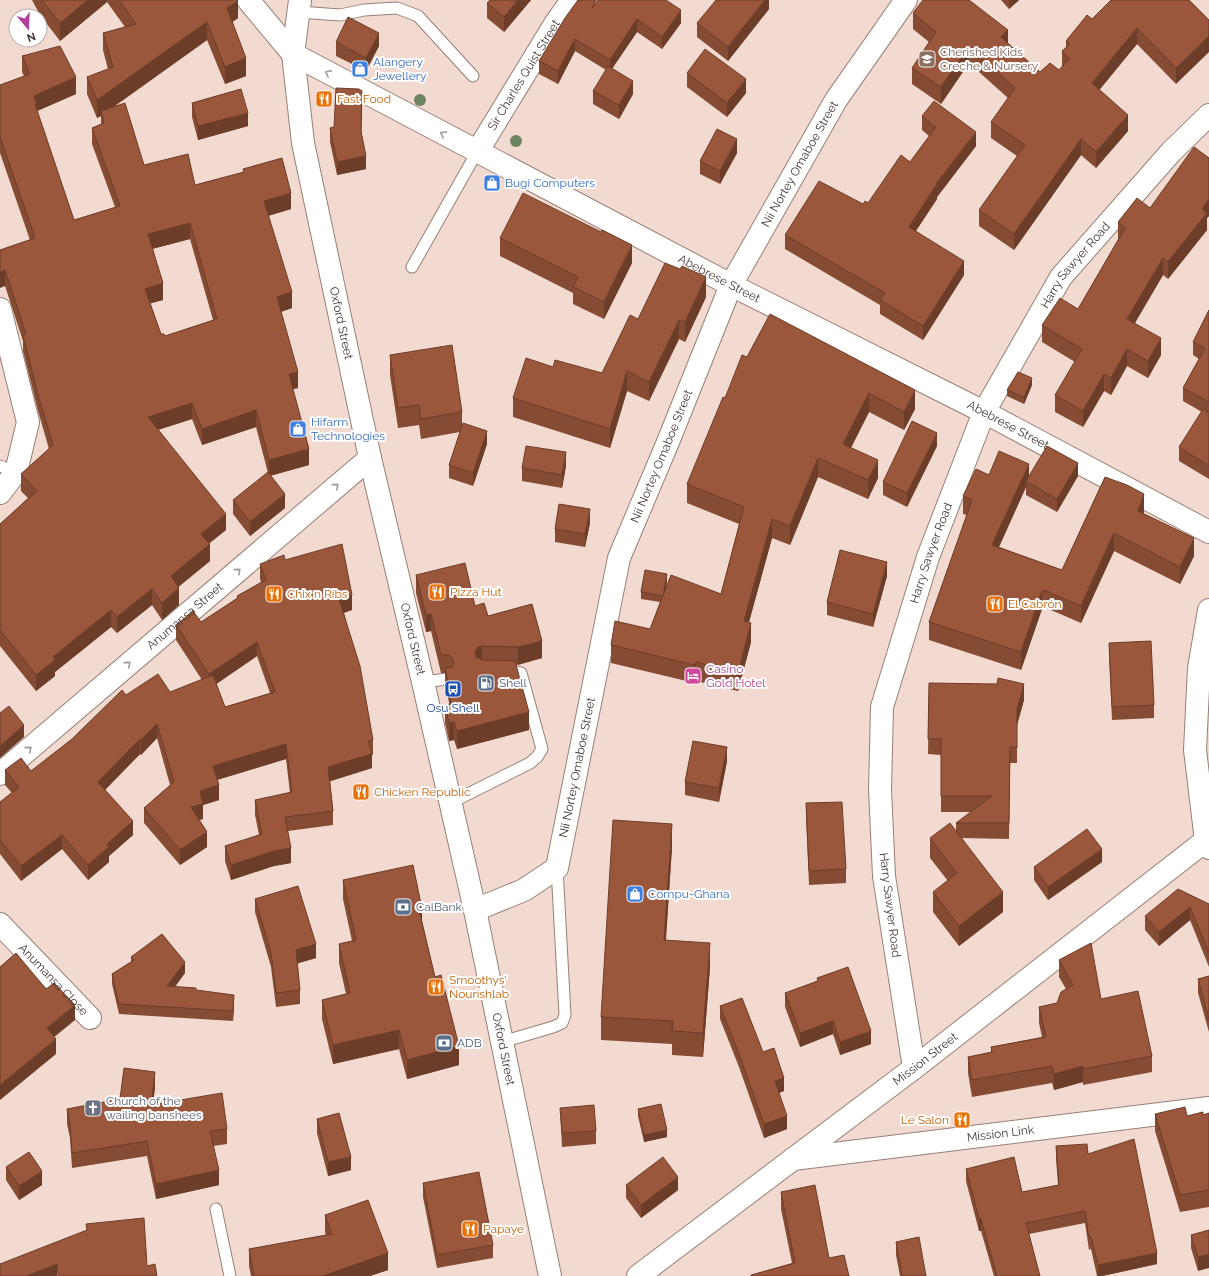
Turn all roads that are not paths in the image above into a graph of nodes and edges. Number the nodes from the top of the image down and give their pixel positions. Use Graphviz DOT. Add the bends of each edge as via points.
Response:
graph roads {
  1 [pos="248,0"];
  2 [pos="572,0"];
  3 [pos="906,0"];
  4 [pos="300,6"];
  5 [pos="293,54"];
  6 [pos="473,76"];
  7 [pos="1209,115"];
  8 [pos="477,152"];
  9 [pos="412,268"];
  10 [pos="731,285"];
  11 [pos="0,309"];
  12 [pos="984,412"];
  13 [pos="370,458"];
  14 [pos="8,469"];
  15 [pos="0,492"];
  16 [pos="1209,532"];
  17 [pos="1209,610"];
  18 [pos="498,671"];
  19 [pos="447,679"];
  20 [pos="423,682"];
  21 [pos="0,774"];
  22 [pos="450,803"];
  23 [pos="1208,842"];
  24 [pos="557,868"];
  25 [pos="475,910"];
  26 [pos="0,924"];
  27 [pos="90,1018"];
  28 [pos="502,1042"];
  29 [pos="914,1068"];
  30 [pos="1209,1108"];
  31 [pos="792,1159"];
  32 [pos="216,1209"];
  33 [pos="230,1276"];
  34 [pos="550,1276"];
  35 [pos="638,1276"];
  1 -- 5 [label="street, Abebrese Street"];
  2 -- 8 [label="street, Sir Charles Quist Street"];
  3 -- 10 [label="street, Nii Nortey Omaboe Street" via="836,100"];
  4 -- 5 [label="street, Oxford Street"];
  4 -- 6 [label="lane" via="340,15 364,10 397,8 418,16"];
  8 -- 5 [label="street, Abebrese Street, one-way"];
  5 -- 13 [label="street, Oxford Street" via="303,143"];
  7 -- 12 [label="street, Harry Sawyer Road" via="1171,152 1061,277"];
  8 -- 9 [label="lane"];
  8 -- 10 [label="street, Abebrese Street"];
  10 -- 12 [label="street, Abebrese Street"];
  10 -- 24 [label="street, Nii Nortey Omaboe Street" via="619,558"];
  11 -- 14 [label="street" via="28,422"];
  12 -- 16 [label="street, Abebrese Street"];
  12 -- 29 [label="street, Harry Sawyer Road" via="928,557 882,707 880,790 884,876"];
  13 -- 20 [label="street, Oxford Street"];
  21 -- 13 [label="street, Anumansa Street, one-way"];
  14 -- 15 [label="street"];
  17 -- 23 [label="street" via="1199,668 1195,750"];
  18 -- 22 [label="lane" via="513,670 521,673 542,749 530,763"];
  19 -- 20 [label="lane"];
  20 -- 22 [label="street, Oxford Street"];
  22 -- 25 [label="street, Oxford Street"];
  23 -- 29 [label="street, Mission Street"];
  24 -- 25 [label="street" via="524,890"];
  24 -- 28 [label="lane" via="565,1016 562,1023 553,1027"];
  25 -- 28 [label="street, Oxford Street"];
  26 -- 27 [label="street, Anumansa Close"];
  28 -- 34 [label="street, Oxford Street"];
  29 -- 31 [label="street, Mission Street"];
  30 -- 31 [label="street, Mission Link"];
  31 -- 35 [label="street, Mission Street"];
  32 -- 33 [label="lane"];
}
